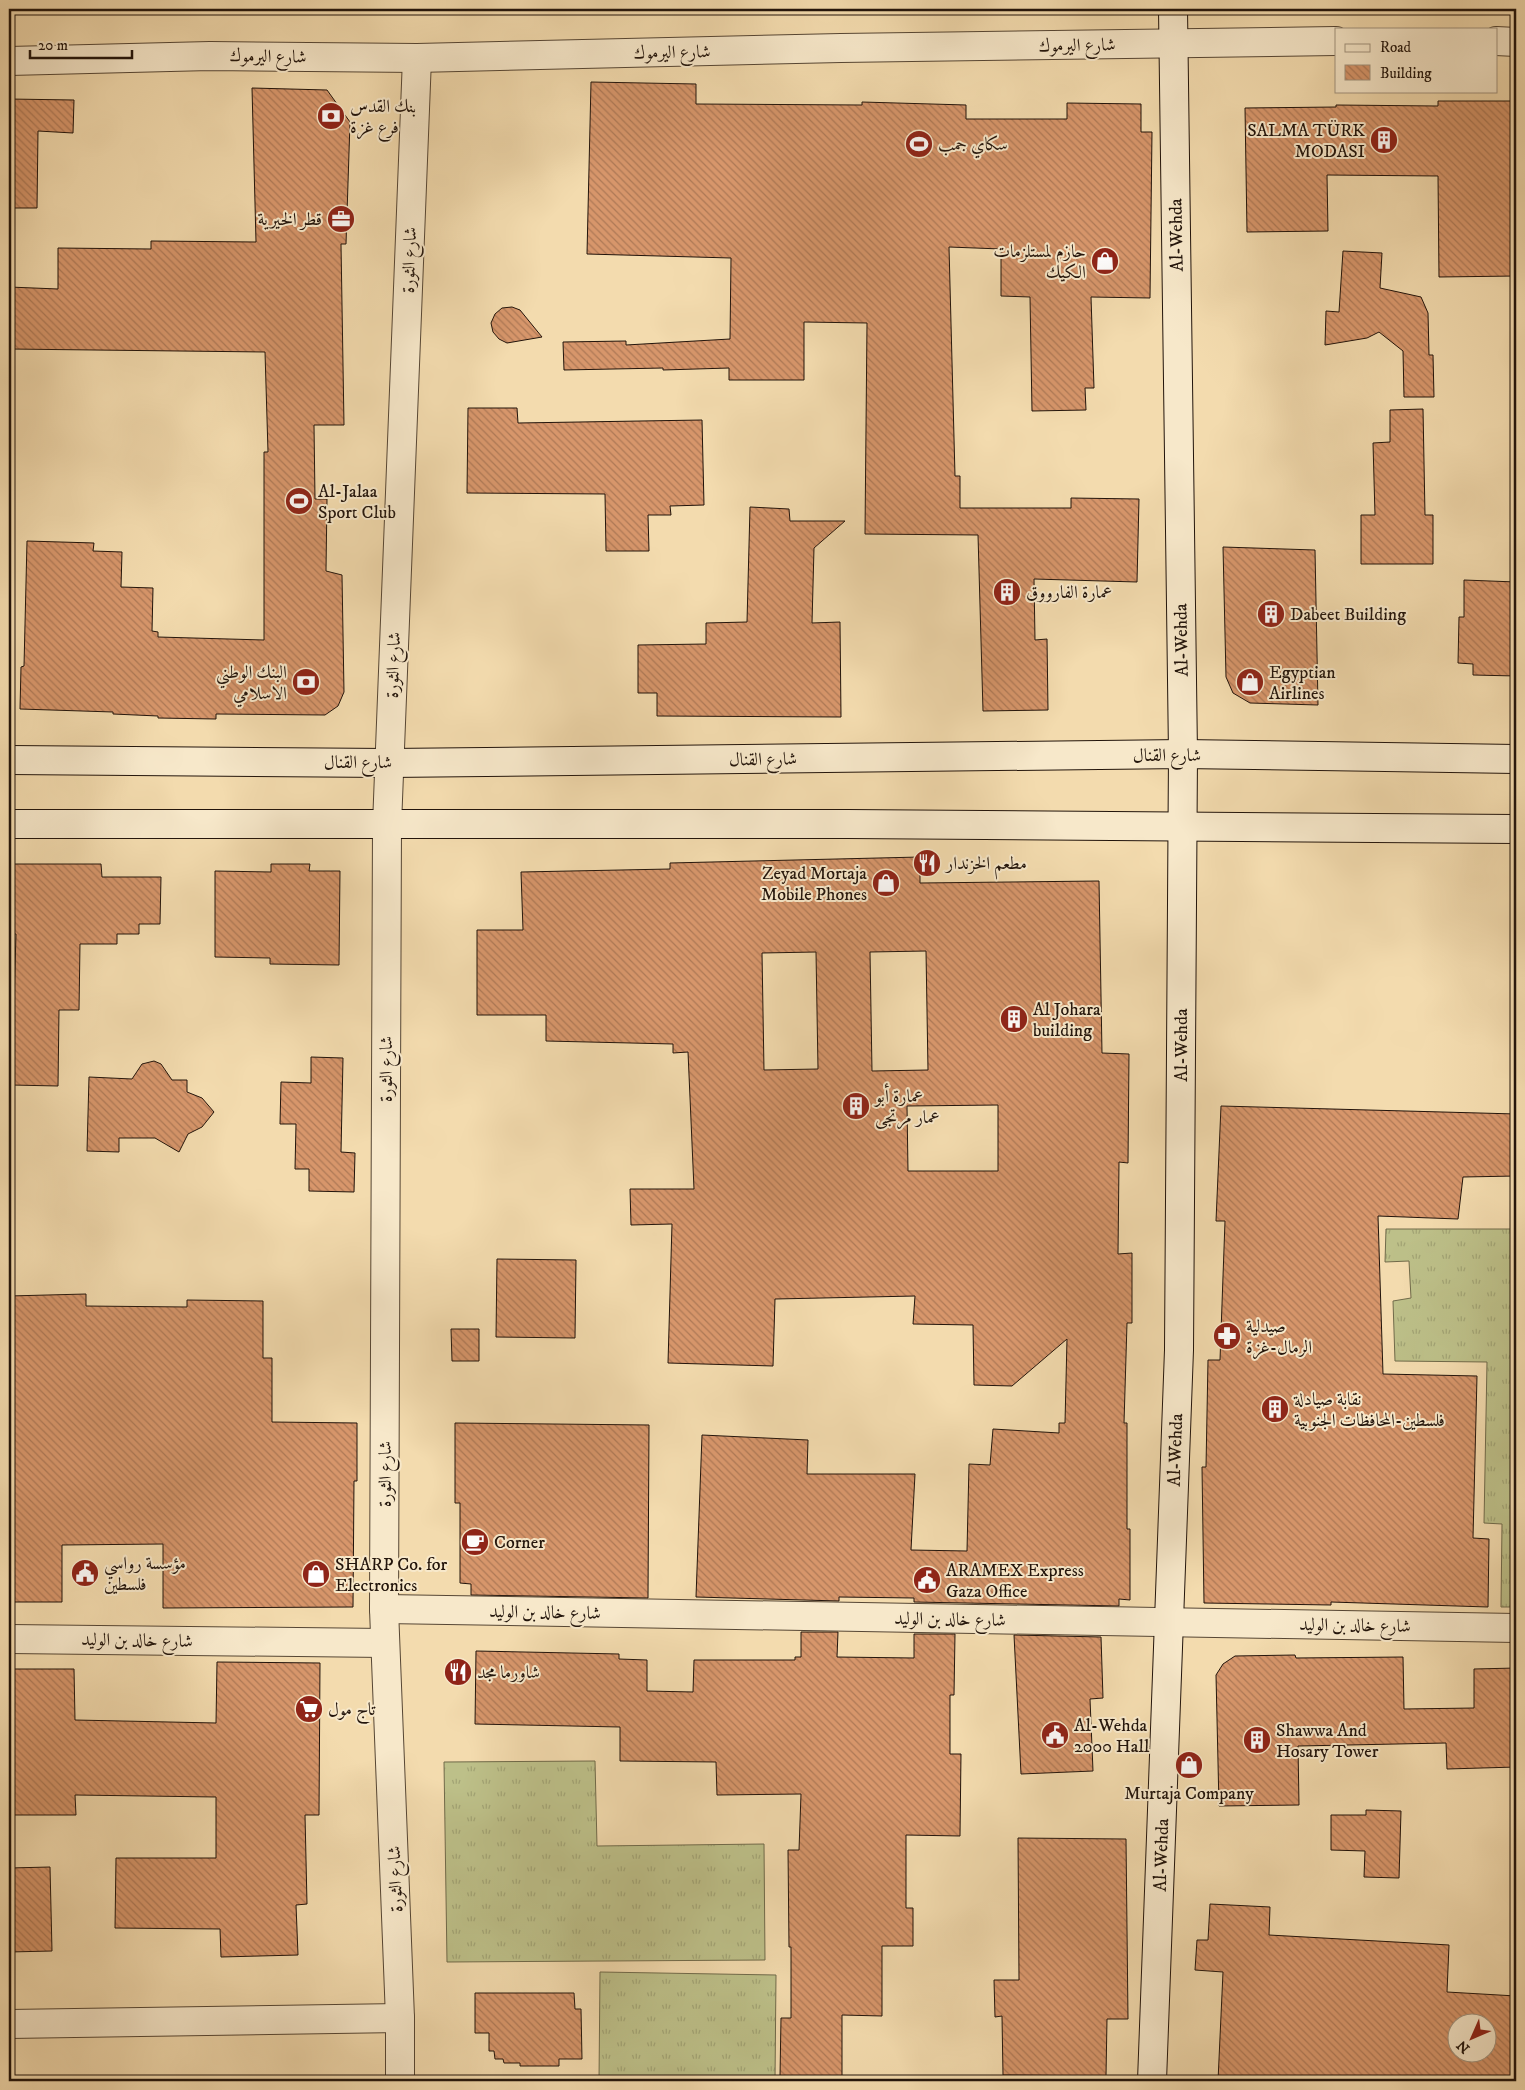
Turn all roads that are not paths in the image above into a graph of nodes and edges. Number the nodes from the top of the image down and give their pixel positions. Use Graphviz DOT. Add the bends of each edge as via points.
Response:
graph roads {
  1 [pos="1173,9"];
  2 [pos="1335,41"];
  3 [pos="1498,41"];
  4 [pos="1516,42"];
  5 [pos="1173,43"];
  6 [pos="417,58"];
  7 [pos="9,61"];
  8 [pos="1183,754"];
  9 [pos="1516,759"];
  10 [pos="9,760"];
  11 [pos="389,763"];
  12 [pos="9,824"];
  13 [pos="387,825"];
  14 [pos="1182,825"];
  15 [pos="1516,829"];
  16 [pos="384,1610"];
  17 [pos="1169,1622"];
  18 [pos="1516,1628"];
  19 [pos="9,1638"];
  20 [pos="385,1643"];
  21 [pos="400,2018"];
  22 [pos="9,2024"];
  23 [pos="400,2081"];
  24 [pos="1152,2081"];
  1 -- 5 [label="street, Al-Wehda"];
  2 -- 5 [label="street, شارع اليرموك"];
  3 -- 4 [label="street"];
  5 -- 6 [label="street, شارع اليرموك"];
  5 -- 8 [label="street, Al-Wehda"];
  6 -- 7 [label="street, شارع اليرموك" via="210,56"];
  6 -- 11 [label="street, شارع الثورة"];
  8 -- 9 [label="street, شارع القنال"];
  8 -- 11 [label="street, شارع القنال"];
  8 -- 14 [label="street, Al-Wehda"];
  10 -- 11 [label="street, شارع القنال"];
  11 -- 13 [label="street, شارع الثورة"];
  12 -- 13 [label="street"];
  13 -- 14 [label="street"];
  13 -- 16 [label="street, شارع الثورة"];
  14 -- 15 [label="street"];
  14 -- 17 [label="street, Al-Wehda" via="1179,1350"];
  16 -- 17 [label="street, شارع خالد بن الوليد"];
  16 -- 20 [label="street, شارع الثورة"];
  17 -- 18 [label="street, شارع خالد بن الوليد"];
  17 -- 24 [label="street, Al-Wehda"];
  19 -- 20 [label="street, شارع خالد بن الوليد"];
  20 -- 21 [label="street, شارع الثورة"];
  21 -- 22 [label="street"];
  21 -- 23 [label="street, شارع الثورة"];
}
